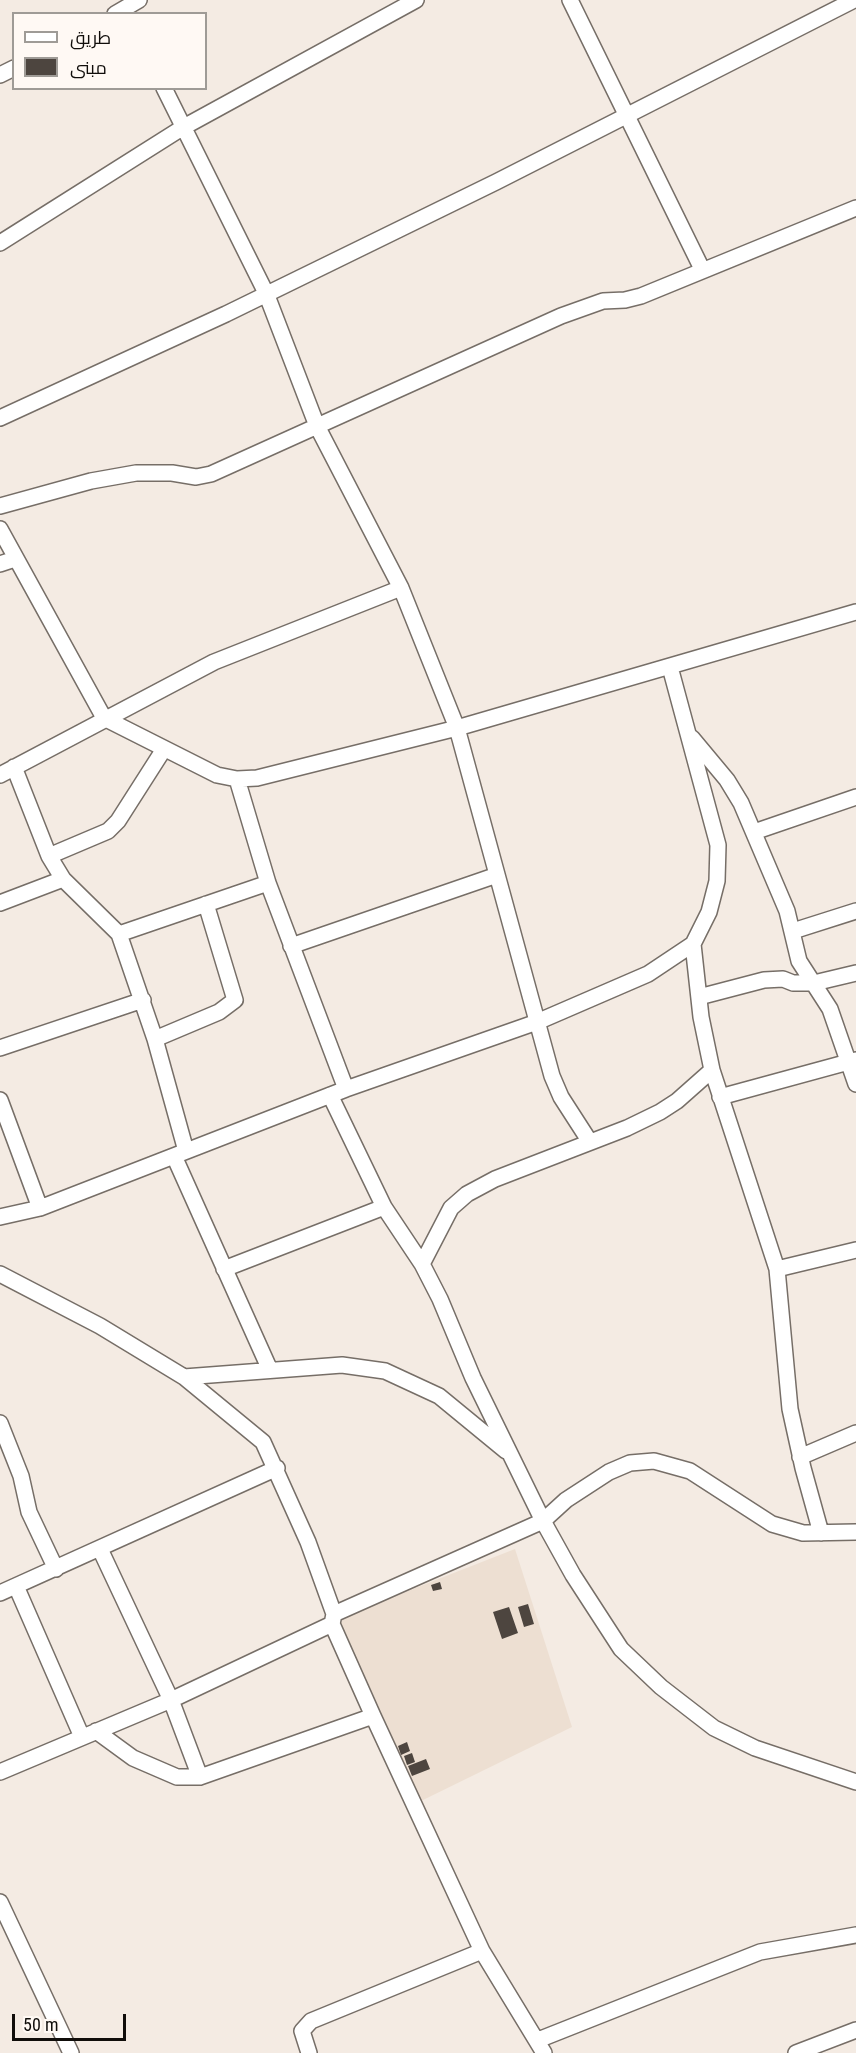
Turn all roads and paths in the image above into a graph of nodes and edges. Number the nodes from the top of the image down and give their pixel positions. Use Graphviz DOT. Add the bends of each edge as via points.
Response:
graph roads {
  1 [pos="415,0"];
  2 [pos="570,0"];
  3 [pos="854,0"];
  4 [pos="165,90"];
  5 [pos="626,117"];
  6 [pos="182,128"];
  7 [pos="856,208"];
  8 [pos="0,243"];
  9 [pos="702,269"];
  10 [pos="266,293"];
  11 [pos="0,418"];
  12 [pos="316,426"];
  13 [pos="0,506"];
  14 [pos="0,529"];
  15 [pos="15,559"];
  16 [pos="0,564"];
  17 [pos="401,588"];
  18 [pos="856,612"];
  19 [pos="670,667"];
  20 [pos="104,718"];
  21 [pos="457,728"];
  22 [pos="688,734"];
  23 [pos="164,748"];
  24 [pos="14,767"];
  25 [pos="0,775"];
  26 [pos="237,779"];
  27 [pos="856,797"];
  28 [pos="754,832"];
  29 [pos="49,856"];
  30 [pos="497,875"];
  31 [pos="63,879"];
  32 [pos="268,883"];
  33 [pos="0,903"];
  34 [pos="206,904"];
  35 [pos="856,911"];
  36 [pos="793,931"];
  37 [pos="119,934"];
  38 [pos="693,944"];
  39 [pos="291,946"];
  40 [pos="856,974"];
  41 [pos="814,983"];
  42 [pos="699,998"];
  43 [pos="143,1000"];
  44 [pos="537,1022"];
  45 [pos="155,1039"];
  46 [pos="0,1048"];
  47 [pos="853,1061"];
  48 [pos="712,1070"];
  49 [pos="856,1084"];
  50 [pos="346,1089"];
  51 [pos="330,1095"];
  52 [pos="720,1097"];
  53 [pos="0,1100"];
  54 [pos="590,1142"];
  55 [pos="180,1153"];
  56 [pos="384,1207"];
  57 [pos="40,1208"];
  58 [pos="0,1216"];
  59 [pos="856,1251"];
  60 [pos="422,1264"];
  61 [pos="224,1269"];
  62 [pos="777,1269"];
  63 [pos="0,1275"];
  64 [pos="270,1370"];
  65 [pos="184,1377"];
  66 [pos="0,1423"];
  67 [pos="856,1433"];
  68 [pos="509,1453"];
  69 [pos="800,1457"];
  70 [pos="277,1468"];
  71 [pos="543,1521"];
  72 [pos="856,1532"];
  73 [pos="821,1533"];
  74 [pos="100,1549"];
  75 [pos="56,1569"];
  76 [pos="16,1586"];
  77 [pos="0,1593"];
  78 [pos="333,1619"];
  79 [pos="171,1700"];
  80 [pos="373,1716"];
  81 [pos="89,1734"];
  82 [pos="0,1772"];
  83 [pos="200,1777"];
  84 [pos="856,1782"];
  85 [pos="0,1902"];
  86 [pos="856,1935"];
  87 [pos="482,1951"];
  88 [pos="856,2030"];
  89 [pos="541,2047"];
  90 [pos="71,2053"];
  91 [pos="309,2053"];
  92 [pos="796,2053"];
  1 -- 6 [label="street"];
  2 -- 5 [label="street"];
  3 -- 5 [label="street"];
  4 -- 6 [label="street"];
  5 -- 9 [label="street"];
  5 -- 10 [label="street"];
  6 -- 8 [label="street"];
  6 -- 10 [label="street"];
  7 -- 9 [label="street"];
  9 -- 12 [label="street" via="641,296 597,303 561,316"];
  10 -- 11 [label="street"];
  10 -- 12 [label="street"];
  12 -- 13 [label="street" via="211,474 196,477 136,473"];
  12 -- 17 [label="street"];
  14 -- 15 [label="street"];
  15 -- 16 [label="street"];
  15 -- 20 [label="street"];
  17 -- 20 [label="street" via="214,662"];
  17 -- 21 [label="street"];
  18 -- 19 [label="street"];
  19 -- 21 [label="street"];
  19 -- 22 [label="street"];
  20 -- 23 [label="street"];
  20 -- 24 [label="street"];
  21 -- 26 [label="street" via="257,778"];
  21 -- 30 [label="street"];
  22 -- 28 [label="street" via="727,780"];
  22 -- 38 [label="street" via="718,845 717,881 709,912"];
  23 -- 26 [label="street" via="217,775"];
  23 -- 29 [label="street" via="108,831"];
  24 -- 25 [label="street"];
  24 -- 29 [label="street"];
  26 -- 32 [label="street"];
  27 -- 28 [label="street"];
  28 -- 36 [label="street" via="773,872"];
  29 -- 31 [label="street"];
  30 -- 39 [label="street"];
  30 -- 44 [label="street"];
  31 -- 33 [label="street"];
  31 -- 37 [label="street"];
  32 -- 34 [label="street"];
  32 -- 39 [label="street"];
  34 -- 37 [label="street"];
  34 -- 45 [label="street" via="235,1000 219,1012"];
  35 -- 36 [label="street"];
  36 -- 41 [label="street" via="799,961"];
  37 -- 43 [label="street"];
  38 -- 42 [label="street"];
  38 -- 44 [label="street" via="648,974"];
  39 -- 50 [label="street"];
  40 -- 41 [label="street"];
  41 -- 42 [label="street" via="773,979"];
  41 -- 47 [label="street"];
  42 -- 48 [label="street"];
  43 -- 45 [label="street"];
  43 -- 46 [label="street"];
  44 -- 50 [label="street"];
  44 -- 54 [label="street" via="561,1097"];
  45 -- 55 [label="street"];
  47 -- 49 [label="street"];
  47 -- 52 [label="street"];
  48 -- 52 [label="street"];
  48 -- 54 [label="street" via="660,1112"];
  50 -- 51 [label="street"];
  51 -- 55 [label="street"];
  51 -- 56 [label="street"];
  52 -- 62 [label="street"];
  53 -- 57 [label="street"];
  54 -- 60 [label="street" via="467,1194 451,1208"];
  55 -- 57 [label="street"];
  55 -- 61 [label="street"];
  56 -- 60 [label="street"];
  56 -- 61 [label="street"];
  57 -- 58 [label="street"];
  59 -- 62 [label="street"];
  60 -- 68 [label="street"];
  61 -- 64 [label="street"];
  62 -- 69 [label="street" via="790,1409"];
  63 -- 65 [label="street" via="100,1326"];
  64 -- 65 [label="street"];
  64 -- 68 [label="street" via="342,1365 385,1371 439,1396"];
  65 -- 70 [label="street" via="263,1442"];
  66 -- 75 [label="street" via="21,1476 29,1512"];
  67 -- 69 [label="street"];
  68 -- 71 [label="street"];
  69 -- 73 [label="street"];
  70 -- 74 [label="street"];
  70 -- 78 [label="street"];
  71 -- 73 [label="street" via="566,1500 609,1472 630,1463 654,1461 690,1471 772,1524 803,1533"];
  71 -- 78 [label="street"];
  71 -- 84 [label="street" via="621,1649 686,1708 714,1728 755,1748"];
  72 -- 73 [label="street"];
  74 -- 75 [label="street"];
  74 -- 79 [label="street"];
  75 -- 76 [label="street"];
  76 -- 77 [label="street"];
  76 -- 81 [label="street"];
  78 -- 79 [label="street"];
  78 -- 80 [label="street"];
  79 -- 81 [label="street"];
  79 -- 83 [label="street"];
  80 -- 83 [label="street"];
  80 -- 87 [label="street"];
  81 -- 82 [label="street"];
  81 -- 83 [label="street" via="177,1777"];
  85 -- 90 [label="street"];
  86 -- 89 [label="street" via="760,1952"];
  87 -- 89 [label="street"];
  87 -- 91 [label="street" via="311,2021 302,2031"];
  88 -- 92 [label="street"];
}
